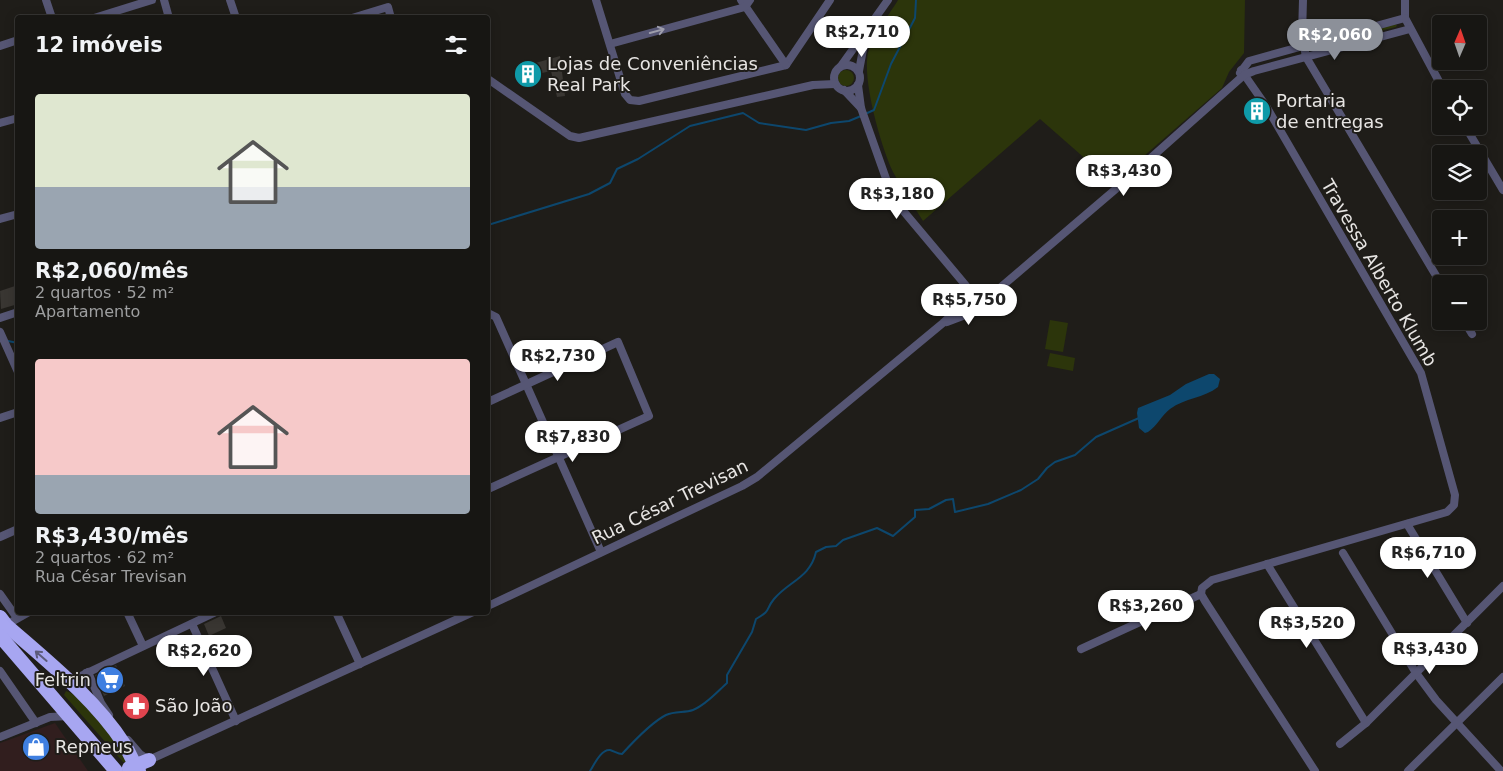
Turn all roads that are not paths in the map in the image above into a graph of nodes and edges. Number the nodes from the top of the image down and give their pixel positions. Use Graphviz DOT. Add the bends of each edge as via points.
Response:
graph roads {
  1 [pos="46,0"];
  2 [pos="152,0"];
  3 [pos="164,0"];
  4 [pos="230,0"];
  5 [pos="596,0"];
  6 [pos="830,0"];
  7 [pos="888,0"];
  8 [pos="1303,0"];
  9 [pos="1405,0"];
  10 [pos="746,2"];
  11 [pos="51,15"];
  12 [pos="104,15"];
  13 [pos="168,15"];
  14 [pos="235,15"];
  15 [pos="361,15"];
  16 [pos="390,15"];
  17 [pos="1405,18"];
  18 [pos="1410,30"];
  19 [pos="866,32"];
  20 [pos="15,41"];
  21 [pos="610,44"];
  22 [pos="0,46"];
  23 [pos="1303,46"];
  24 [pos="1306,57"];
  25 [pos="786,65"];
  26 [pos="841,66"];
  27 [pos="859,72"];
  28 [pos="834,74"];
  29 [pos="1241,75"];
  30 [pos="490,80"];
  31 [pos="1438,80"];
  32 [pos="836,84"];
  33 [pos="813,85"];
  34 [pos="858,85"];
  35 [pos="844,90"];
  36 [pos="861,108"];
  37 [pos="15,119"];
  38 [pos="0,123"];
  39 [pos="1469,135"];
  40 [pos="1503,190"];
  41 [pos="15,215"];
  42 [pos="0,219"];
  43 [pos="1437,275"];
  44 [pos="979,301"];
  45 [pos="15,313"];
  46 [pos="490,314"];
  47 [pos="0,318"];
  48 [pos="1470,330"];
  49 [pos="0,332"];
  50 [pos="1472,334"];
  51 [pos="15,365"];
  52 [pos="526,384"];
  53 [pos="490,401"];
  54 [pos="15,413"];
  55 [pos="0,418"];
  56 [pos="558,457"];
  57 [pos="490,488"];
  58 [pos="1407,524"];
  59 [pos="15,530"];
  60 [pos="0,537"];
  61 [pos="601,552"];
  62 [pos="1342,553"];
  63 [pos="1267,564"];
  64 [pos="1503,586"];
  65 [pos="0,594"];
  66 [pos="1201,594"];
  67 [pos="490,605"];
  68 [pos="23,615"];
  69 [pos="128,615"];
  70 [pos="210,615"];
  71 [pos="337,615"];
  72 [pos="466,615"];
  73 [pos="1467,623"];
  74 [pos="6,624"];
  75 [pos="192,624"];
  76 [pos="143,646"];
  77 [pos="1081,650"];
  78 [pos="360,664"];
  79 [pos="0,671"];
  80 [pos="86,672"];
  81 [pos="1416,673"];
  82 [pos="1503,678"];
  83 [pos="70,681"];
  84 [pos="81,694"];
  85 [pos="55,700"];
  86 [pos="50,717"];
  87 [pos="72,718"];
  88 [pos="236,721"];
  89 [pos="36,723"];
  90 [pos="1366,723"];
  91 [pos="1456,723"];
  92 [pos="0,737"];
  93 [pos="1340,744"];
  94 [pos="127,767"];
  95 [pos="1315,771"];
  96 [pos="1408,771"];
  97 [pos="1500,771"];
  1 -- 11 [label="street"];
  2 -- 12 [label="street"];
  3 -- 13 [label="street"];
  4 -- 14 [label="street"];
  5 -- 21 [label="street"];
  6 -- 25 [label="street"];
  7 -- 19 [label="street"];
  8 -- 23 [label="street"];
  9 -- 17 [label="street"];
  21 -- 10 [label="street, one-way"];
  10 -- 25 [label="street"];
  15 -- 16 [label="street" via="388,6"];
  17 -- 18 [label="street"];
  17 -- 23 [label="street"];
  18 -- 24 [label="street"];
  18 -- 31 [label="street"];
  19 -- 26 [label="street"];
  19 -- 27 [label="street"];
  20 -- 22 [label="street"];
  21 -- 25 [label="street" via="625,94 630,100 639,101"];
  23 -- 24 [label="street"];
  23 -- 29 [label="street" via="1249,61"];
  24 -- 29 [label="street"];
  24 -- 43 [label="street"];
  26 -- 27 [label="street" via="852,65"];
  26 -- 28 [label="street"];
  27 -- 34 [label="street"];
  28 -- 32 [label="street"];
  28 -- 33 [label="street"];
  29 -- 44 [label="street, Rua César Trevisan" via="1117,188"];
  29 -- 58 [label="street, Travessa Alberto Klumb" via="1266,106 1421,372 1455,495 1454,505 1447,512"];
  30 -- 33 [label="street" via="570,136 579,138"];
  32 -- 33 [label="street"];
  32 -- 35 [label="street"];
  34 -- 35 [label="street" via="849,91"];
  34 -- 36 [label="street"];
  35 -- 36 [label="street"];
  36 -- 44 [label="street" via="889,188 900,207"];
  37 -- 38 [label="street"];
  39 -- 40 [label="street"];
  41 -- 42 [label="street"];
  44 -- 61 [label="street, Rua César Trevisan" via="960,307 757,478"];
  45 -- 47 [label="street"];
  46 -- 52 [label="street" via="496,317"];
  48 -- 50 [label="street"];
  49 -- 51 [label="street"];
  52 -- 53 [label="street"];
  52 -- 56 [label="street"];
  52 -- 56 [label="street" via="618,342 649,416"];
  54 -- 55 [label="street"];
  56 -- 57 [label="street"];
  56 -- 61 [label="street"];
  58 -- 63 [label="street"];
  58 -- 73 [label="street"];
  59 -- 60 [label="street"];
  61 -- 67 [label="street, Rua César Trevisan"];
  62 -- 81 [label="street"];
  63 -- 66 [label="street" via="1212,580 1205,584"];
  63 -- 90 [label="street"];
  64 -- 73 [label="street"];
  65 -- 74 [label="street"];
  66 -- 77 [label="street"];
  66 -- 95 [label="street"];
  68 -- 74 [label="street"];
  69 -- 76 [label="street"];
  70 -- 75 [label="street"];
  71 -- 78 [label="street"];
  72 -- 78 [label="street"];
  73 -- 81 [label="street"];
  83 -- 74 [label="highway, one-way"];
  74 -- 85 [label="highway"];
  75 -- 76 [label="street"];
  75 -- 88 [label="street"];
  76 -- 80 [label="street"];
  78 -- 88 [label="street"];
  79 -- 89 [label="street"];
  80 -- 83 [label="street"];
  80 -- 84 [label="street"];
  80 -- 94 [label="street" via="117,727 140,754"];
  81 -- 90 [label="street"];
  81 -- 91 [label="street"];
  82 -- 91 [label="street"];
  83 -- 84 [label="highway"];
  83 -- 85 [label="highway"];
  84 -- 94 [label="highway" via="114,732"];
  85 -- 86 [label="street"];
  85 -- 87 [label="highway"];
  86 -- 87 [label="street" via="68,715"];
  86 -- 89 [label="street"];
  87 -- 94 [label="highway"];
  88 -- 94 [label="street"];
  89 -- 92 [label="street"];
  90 -- 93 [label="street"];
  91 -- 96 [label="street"];
  91 -- 97 [label="street"];
}
